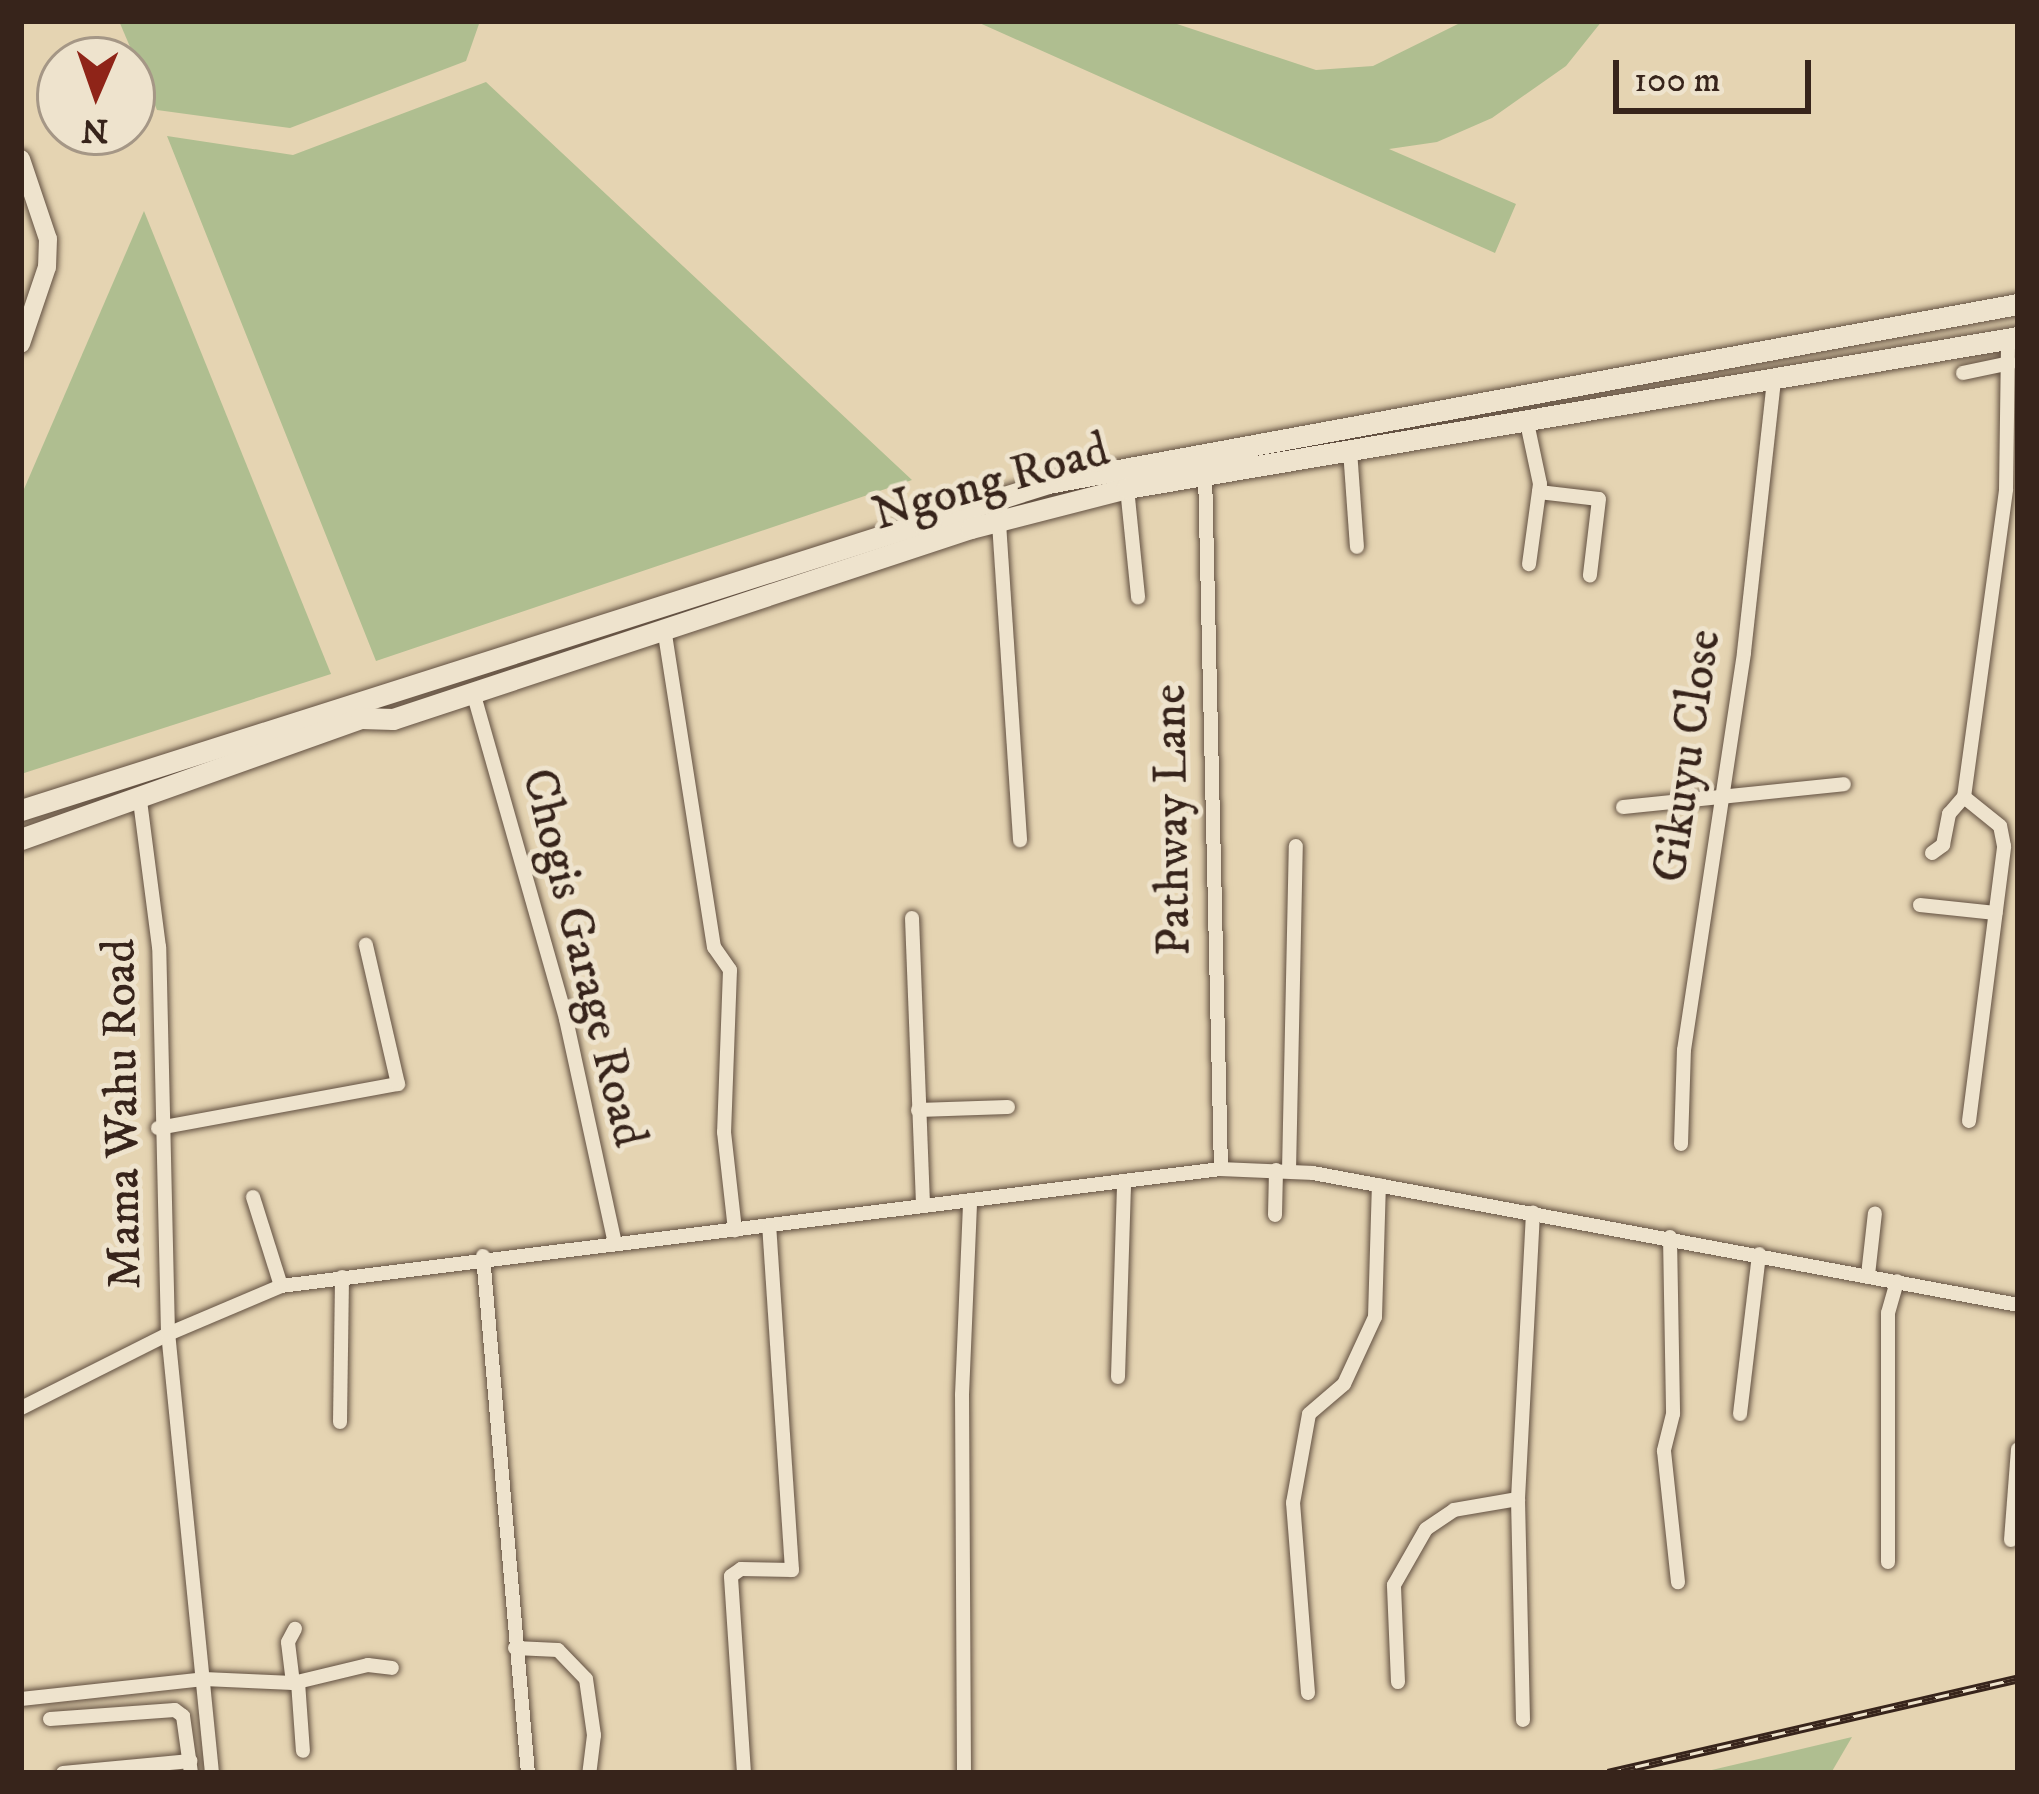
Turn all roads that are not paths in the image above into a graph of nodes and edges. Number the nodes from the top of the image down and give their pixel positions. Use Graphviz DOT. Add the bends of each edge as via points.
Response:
graph roads {
  1 [pos="21,159"];
  2 [pos="2018,304"];
  3 [pos="2013,338"];
  4 [pos="21,344"];
  5 [pos="2010,363"];
  6 [pos="1963,373"];
  7 [pos="1774,379"];
  8 [pos="1526,418"];
  9 [pos="1350,450"];
  10 [pos="1205,471"];
  11 [pos="1127,488"];
  12 [pos="1539,492"];
  13 [pos="999,523"];
  14 [pos="1357,548"];
  15 [pos="1529,564"];
  16 [pos="1590,575"];
  17 [pos="1138,597"];
  18 [pos="664,628"];
  19 [pos="473,692"];
  20 [pos="1844,784"];
  21 [pos="1964,796"];
  22 [pos="1724,800"];
  23 [pos="140,801"];
  24 [pos="1623,807"];
  25 [pos="21,810"];
  26 [pos="21,839"];
  27 [pos="1020,840"];
  28 [pos="1296,846"];
  29 [pos="1932,853"];
  30 [pos="1920,905"];
  31 [pos="1996,913"];
  32 [pos="911,918"];
  33 [pos="366,945"];
  34 [pos="1008,1107"];
  35 [pos="918,1110"];
  36 [pos="1969,1121"];
  37 [pos="158,1128"];
  38 [pos="1682,1144"];
  39 [pos="1221,1169"];
  40 [pos="1282,1170"];
  41 [pos="1124,1183"];
  42 [pos="1379,1185"];
  43 [pos="253,1197"];
  44 [pos="970,1203"];
  45 [pos="923,1206"];
  46 [pos="1533,1212"];
  47 [pos="1875,1213"];
  48 [pos="1275,1215"];
  49 [pos="769,1226"];
  50 [pos="735,1230"];
  51 [pos="1670,1237"];
  52 [pos="615,1244"];
  53 [pos="1759,1254"];
  54 [pos="483,1256"];
  55 [pos="1868,1275"];
  56 [pos="343,1277"];
  57 [pos="1897,1281"];
  58 [pos="281,1286"];
  59 [pos="2018,1305"];
  60 [pos="168,1334"];
  61 [pos="1118,1376"];
  62 [pos="21,1408"];
  63 [pos="1740,1414"];
  64 [pos="340,1422"];
  65 [pos="2018,1449"];
  66 [pos="1518,1499"];
  67 [pos="2012,1540"];
  68 [pos="1888,1562"];
  69 [pos="1678,1582"];
  70 [pos="295,1629"];
  71 [pos="515,1648"];
  72 [pos="392,1668"];
  73 [pos="203,1679"];
  74 [pos="1398,1682"];
  75 [pos="296,1683"];
  76 [pos="1308,1693"];
  77 [pos="21,1699"];
  78 [pos="50,1719"];
  79 [pos="1523,1720"];
  80 [pos="303,1751"];
  81 [pos="190,1767"];
  82 [pos="99,1772"];
  83 [pos="587,1772"];
  84 [pos="63,1773"];
  85 [pos="212,1773"];
  86 [pos="528,1773"];
  87 [pos="744,1773"];
  88 [pos="964,1773"];
  1 -- 4 [label="street" via="48,239 47,267"];
  2 -- 25 [label="main road, Ngong Road" via="1048,483"];
  3 -- 5 [label="street"];
  3 -- 7 [label="main road, Ngong Road"];
  5 -- 6 [label="street"];
  5 -- 21 [label="street" via="2004,507"];
  7 -- 8 [label="main road, Ngong Road"];
  7 -- 22 [label="street, Gikuyu Close"];
  8 -- 9 [label="main road, Ngong Road"];
  8 -- 12 [label="street"];
  9 -- 10 [label="main road, Ngong Road"];
  9 -- 14 [label="street"];
  10 -- 11 [label="main road, Ngong Road"];
  10 -- 39 [label="street, Pathway Lane"];
  11 -- 13 [label="main road, Ngong Road"];
  11 -- 17 [label="street"];
  12 -- 15 [label="street"];
  12 -- 16 [label="street" via="1599,499"];
  13 -- 18 [label="main road, Ngong Road"];
  13 -- 27 [label="street"];
  18 -- 19 [label="main road, Ngong Road"];
  18 -- 50 [label="street" via="714,947 730,970 724,1132"];
  19 -- 23 [label="main road, Ngong Road" via="393,718 362,718"];
  19 -- 52 [label="street, Chogis Garage Road" via="566,1019"];
  20 -- 22 [label="street"];
  21 -- 29 [label="street"];
  21 -- 31 [label="street" via="2004,835"];
  22 -- 24 [label="street"];
  22 -- 38 [label="street, Gikuyu Close" via="1684,1050"];
  23 -- 26 [label="main road, Ngong Road"];
  23 -- 37 [label="street, Mama Wahu Road" via="159,946"];
  28 -- 40 [label="street"];
  30 -- 31 [label="street"];
  31 -- 36 [label="street"];
  32 -- 35 [label="street"];
  33 -- 37 [label="street" via="398,1084"];
  34 -- 35 [label="street"];
  35 -- 45 [label="street"];
  37 -- 60 [label="street, Mama Wahu Road"];
  39 -- 40 [label="street"];
  39 -- 41 [label="street"];
  40 -- 42 [label="street"];
  40 -- 48 [label="street"];
  41 -- 44 [label="street"];
  41 -- 61 [label="street"];
  42 -- 46 [label="street"];
  42 -- 76 [label="street" via="1375,1317 1344,1384 1308,1418 1293,1503"];
  43 -- 58 [label="street"];
  44 -- 45 [label="street"];
  44 -- 88 [label="street"];
  45 -- 49 [label="street"];
  46 -- 51 [label="street"];
  46 -- 66 [label="street"];
  47 -- 55 [label="street"];
  49 -- 50 [label="street"];
  49 -- 87 [label="street" via="792,1564 790,1572 787,1565 731,1576"];
  50 -- 52 [label="street"];
  51 -- 53 [label="street"];
  51 -- 69 [label="street" via="1673,1414 1664,1450"];
  52 -- 54 [label="street"];
  53 -- 55 [label="street"];
  53 -- 63 [label="street"];
  54 -- 56 [label="street"];
  54 -- 71 [label="street"];
  55 -- 57 [label="street"];
  56 -- 58 [label="street"];
  56 -- 64 [label="street"];
  57 -- 59 [label="street"];
  57 -- 68 [label="street" via="1888,1313"];
  58 -- 60 [label="street"];
  60 -- 62 [label="street, Mama Wahu Road"];
  60 -- 73 [label="street"];
  65 -- 67 [label="street"];
  66 -- 74 [label="street" via="1454,1510 1426,1529 1394,1585"];
  66 -- 79 [label="street"];
  70 -- 75 [label="street" via="288,1642"];
  71 -- 83 [label="street" via="558,1650 586,1678"];
  71 -- 86 [label="street"];
  72 -- 75 [label="street" via="368,1665"];
  73 -- 75 [label="street"];
  73 -- 77 [label="street"];
  73 -- 85 [label="street"];
  75 -- 80 [label="street"];
  78 -- 81 [label="street" via="176,1710"];
  81 -- 82 [label="street"];
  82 -- 84 [label="street"];
}
